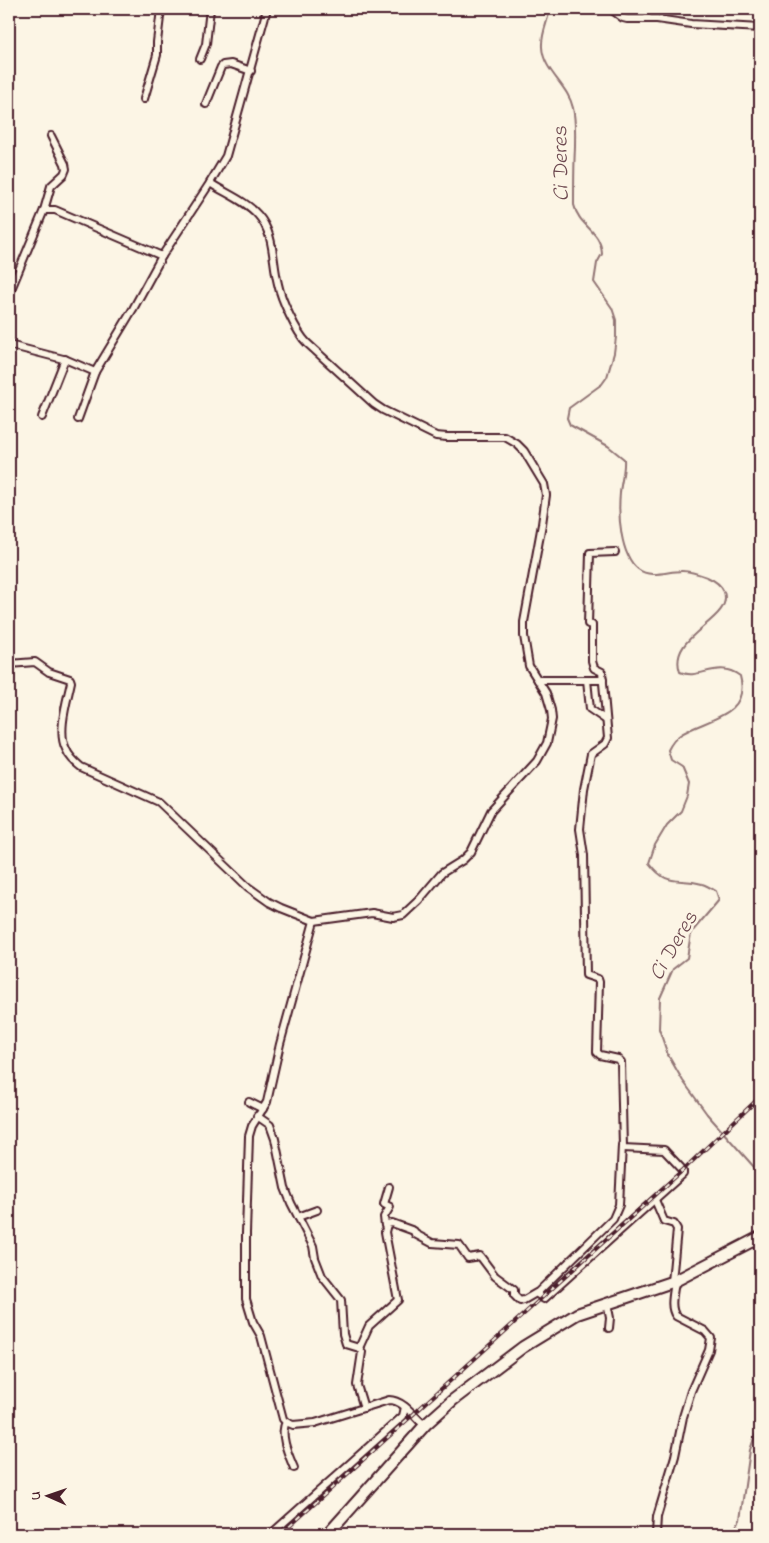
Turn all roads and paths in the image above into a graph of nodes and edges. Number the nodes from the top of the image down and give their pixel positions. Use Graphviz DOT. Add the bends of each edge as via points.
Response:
graph roads {
  1 [pos="161,9"];
  2 [pos="210,9"];
  3 [pos="268,9"];
  4 [pos="611,9"];
  5 [pos="648,9"];
  6 [pos="647,19"];
  7 [pos="760,28"];
  8 [pos="200,59"];
  9 [pos="251,71"];
  10 [pos="144,99"];
  11 [pos="206,104"];
  12 [pos="51,136"];
  13 [pos="210,184"];
  14 [pos="44,210"];
  15 [pos="162,256"];
  16 [pos="9,294"];
  17 [pos="9,346"];
  18 [pos="65,359"];
  19 [pos="95,372"];
  20 [pos="42,417"];
  21 [pos="78,419"];
  22 [pos="614,552"];
  23 [pos="9,664"];
  24 [pos="538,680"];
  25 [pos="588,680"];
  26 [pos="603,680"];
  27 [pos="606,720"];
  28 [pos="314,921"];
  29 [pos="249,1102"];
  30 [pos="263,1109"];
  31 [pos="257,1116"];
  32 [pos="622,1145"];
  33 [pos="389,1187"];
  34 [pos="655,1200"];
  35 [pos="317,1210"];
  36 [pos="298,1217"];
  37 [pos="385,1226"];
  38 [pos="758,1238"];
  39 [pos="673,1281"];
  40 [pos="537,1293"];
  41 [pos="607,1303"];
  42 [pos="609,1328"];
  43 [pos="359,1348"];
  44 [pos="405,1407"];
  45 [pos="364,1408"];
  46 [pos="286,1422"];
  47 [pos="424,1426"];
  48 [pos="294,1468"];
  49 [pos="271,1534"];
  50 [pos="328,1534"];
  51 [pos="656,1534"];
  1 -- 10 [label="street" via="157,55"];
  2 -- 8 [label="street" via="206,44"];
  3 -- 9 [label="street"];
  4 -- 6 [label="street" via="623,18"];
  5 -- 6 [label="street"];
  6 -- 7 [label="street"];
  9 -- 11 [label="street" via="230,64 220,67"];
  9 -- 13 [label="street" via="230,146"];
  12 -- 14 [label="street" via="66,169 51,186"];
  13 -- 15 [label="street"];
  13 -- 24 [label="street" via="260,216 270,241 280,292 299,333 374,404 436,436 505,437 524,451 545,489 524,622 529,666"];
  14 -- 15 [label="street" via="55,210"];
  14 -- 16 [label="street"];
  15 -- 19 [label="street"];
  17 -- 18 [label="street"];
  18 -- 19 [label="street"];
  18 -- 20 [label="street"];
  19 -- 21 [label="street"];
  22 -- 26 [label="street" via="590,553 588,624 592,625 592,661 594,668 602,672"];
  23 -- 28 [label="street" via="35,662 49,672 70,679 63,738 72,760 159,802 248,887 269,902"];
  24 -- 25 [label="street"];
  24 -- 28 [label="street" via="551,710 547,743 537,762 491,811 468,856 442,873 403,915 393,917 372,913"];
  25 -- 26 [label="street"];
  25 -- 27 [label="street" via="590,709"];
  26 -- 27 [label="street"];
  27 -- 32 [label="street" via="608,738 591,754 580,831 584,855 586,975 599,982 597,1052 621,1062"];
  28 -- 30 [label="street"];
  29 -- 30 [label="street"];
  30 -- 31 [label="street"];
  31 -- 36 [label="street" via="270,1125 276,1139 286,1188"];
  31 -- 46 [label="street" via="248,1142 246,1299 261,1336 279,1408"];
  32 -- 34 [label="street" via="625,1149 664,1150 682,1170 683,1174"];
  32 -- 40 [label="street" via="619,1205 613,1219"];
  33 -- 37 [label="street" via="384,1202 390,1207 384,1217"];
  34 -- 39 [label="street" via="664,1221 677,1228"];
  34 -- 40 [label="street" via="546,1298"];
  35 -- 36 [label="street"];
  36 -- 43 [label="street" via="322,1276 341,1300 346,1344"];
  37 -- 40 [label="street" via="392,1223 414,1231 432,1244 458,1245 469,1258 480,1256 494,1276 514,1290 520,1301"];
  37 -- 43 [label="street" via="398,1300 369,1326"];
  38 -- 39 [label="highway"];
  39 -- 41 [label="highway"];
  39 -- 51 [label="street" via="674,1313 709,1334 711,1343 683,1417 677,1450 657,1516"];
  41 -- 42 [label="street"];
  41 -- 47 [label="highway" via="577,1314 523,1346"];
  43 -- 45 [label="street" via="362,1352 357,1385"];
  44 -- 45 [label="street" via="394,1400"];
  44 -- 47 [label="street"];
  44 -- 49 [label="street" via="403,1416"];
  45 -- 46 [label="street" via="315,1423 293,1425"];
  46 -- 48 [label="street" via="285,1439"];
  47 -- 50 [label="highway"];
}
